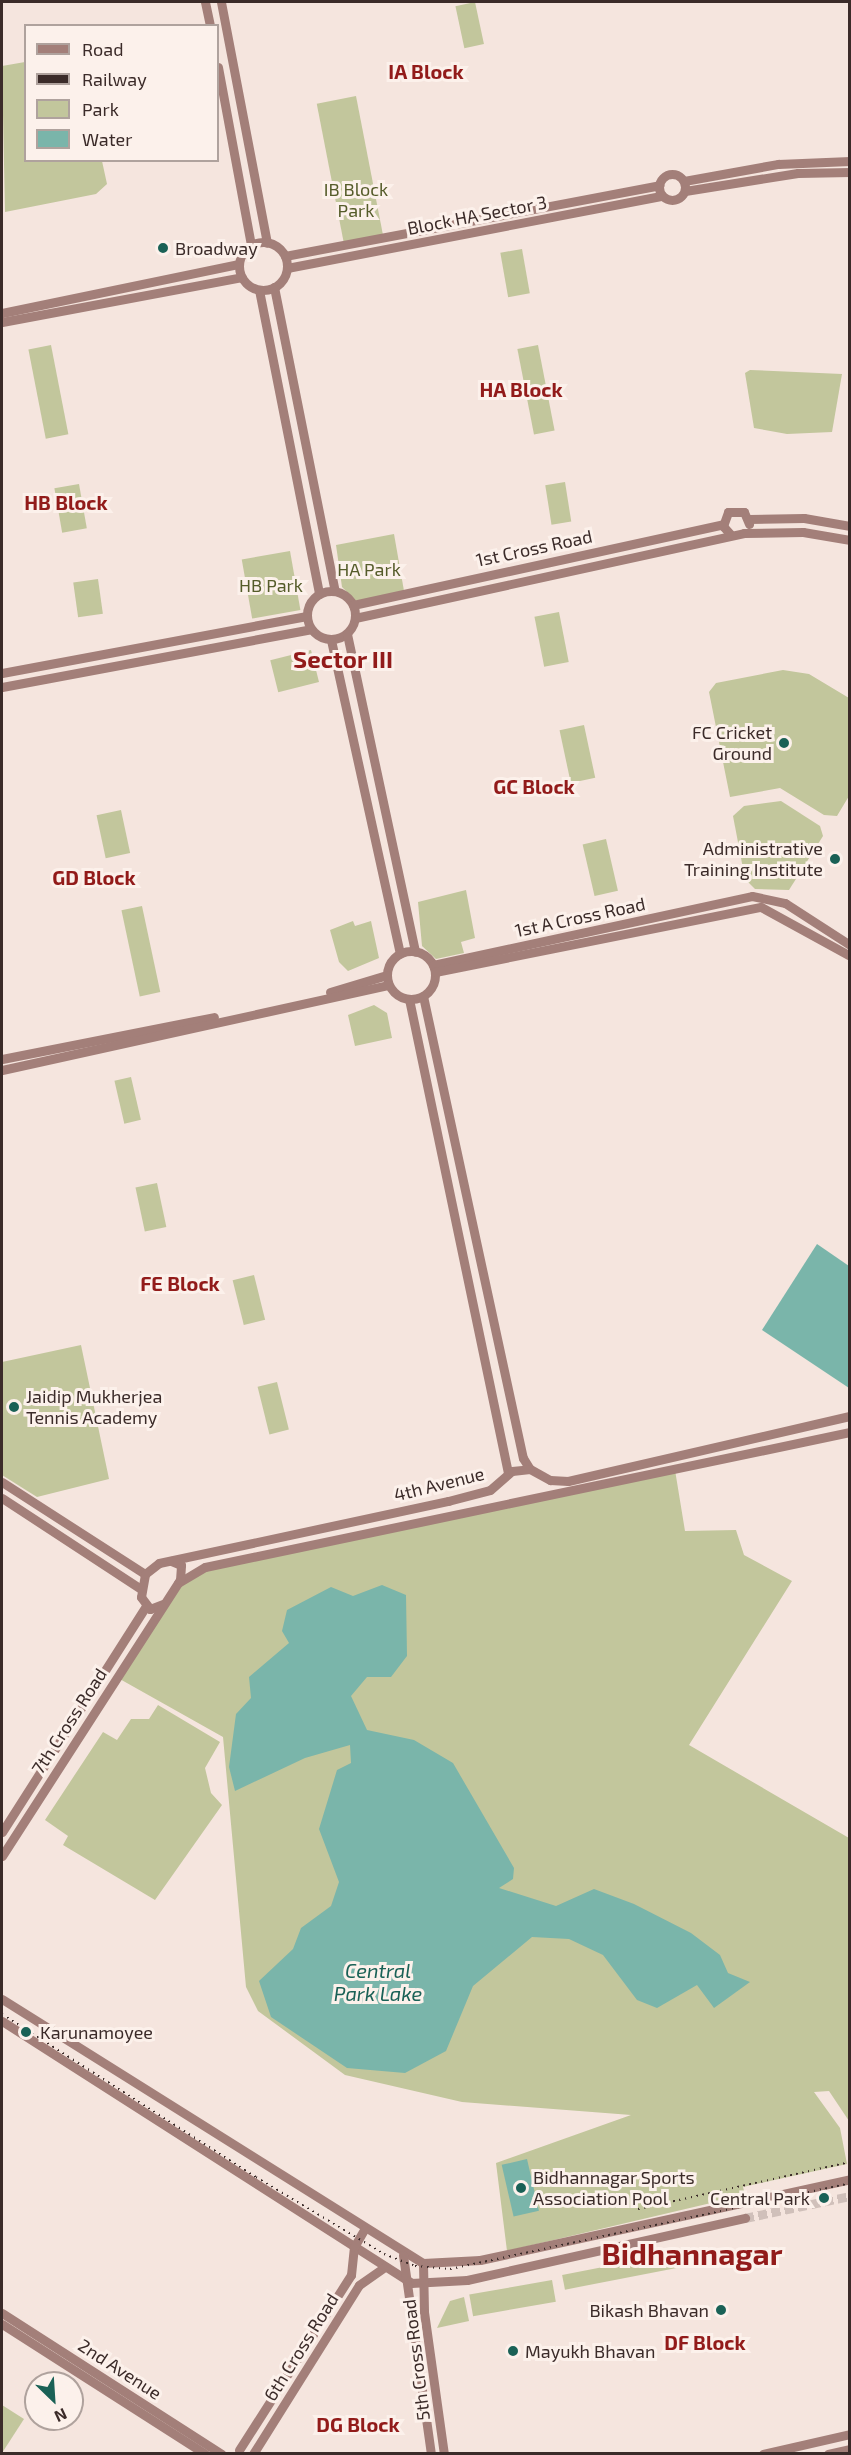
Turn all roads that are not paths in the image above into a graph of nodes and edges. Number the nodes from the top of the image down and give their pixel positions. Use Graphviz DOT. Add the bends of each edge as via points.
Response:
graph roads {
  1 [pos="205,2"];
  2 [pos="221,2"];
  3 [pos="210,24"];
  4 [pos="219,72"];
  5 [pos="849,161"];
  6 [pos="815,162"];
  7 [pos="849,172"];
  8 [pos="814,173"];
  9 [pos="658,184"];
  10 [pos="684,186"];
  11 [pos="662,196"];
  12 [pos="571,202"];
  13 [pos="573,213"];
  14 [pos="480,219"];
  15 [pos="419,231"];
  16 [pos="482,231"];
  17 [pos="421,242"];
  18 [pos="267,243"];
  19 [pos="251,245"];
  20 [pos="285,256"];
  21 [pos="239,264"];
  22 [pos="287,268"];
  23 [pos="242,277"];
  24 [pos="274,287"];
  25 [pos="259,290"];
  26 [pos="70,304"];
  27 [pos="2,313"];
  28 [pos="2,322"];
  29 [pos="749,519"];
  30 [pos="723,524"];
  31 [pos="849,526"];
  32 [pos="744,533"];
  33 [pos="732,535"];
  34 [pos="849,540"];
  35 [pos="441,586"];
  36 [pos="335,591"];
  37 [pos="319,594"];
  38 [pos="443,599"];
  39 [pos="353,605"];
  40 [pos="307,616"];
  41 [pos="355,618"];
  42 [pos="311,629"];
  43 [pos="347,634"];
  44 [pos="212,636"];
  45 [pos="332,640"];
  46 [pos="214,647"];
  47 [pos="108,654"];
  48 [pos="110,666"];
  49 [pos="27,669"];
  50 [pos="2,674"];
  51 [pos="29,681"];
  52 [pos="2,687"];
  53 [pos="625,929"];
  54 [pos="849,945"];
  55 [pos="415,952"];
  56 [pos="400,954"];
  57 [pos="849,956"];
  58 [pos="434,968"];
  59 [pos="387,975"];
  60 [pos="388,985"];
  61 [pos="423,996"];
  62 [pos="409,999"];
  63 [pos="301,1001"];
  64 [pos="2,1059"];
  65 [pos="23,1060"];
  66 [pos="2,1070"];
  67 [pos="849,1416"];
  68 [pos="849,1432"];
  69 [pos="733,1444"];
  70 [pos="736,1455"];
  71 [pos="534,1472"];
  72 [pos="507,1477"];
  73 [pos="2,1482"];
  74 [pos="534,1496"];
  75 [pos="2,1498"];
  76 [pos="516,1500"];
  77 [pos="168,1561"];
  78 [pos="145,1574"];
  79 [pos="178,1583"];
  80 [pos="141,1590"];
  81 [pos="163,1604"];
  82 [pos="146,1606"];
  83 [pos="2,1832"];
  84 [pos="2,1856"];
  85 [pos="2,2000"];
  86 [pos="2,2020"];
  87 [pos="849,2179"];
  88 [pos="746,2218"];
  89 [pos="364,2230"];
  90 [pos="581,2237"];
  91 [pos="354,2247"];
  92 [pos="585,2253"];
  93 [pos="403,2255"];
  94 [pos="423,2263"];
  95 [pos="385,2267"];
  96 [pos="406,2281"];
  97 [pos="424,2286"];
  98 [pos="2,2313"];
  99 [pos="2,2324"];
  100 [pos="300,2354"];
  101 [pos="311,2360"];
  102 [pos="849,2434"];
  103 [pos="849,2449"];
  104 [pos="243,2452"];
  105 [pos="768,2453"];
  106 [pos="205,2454"];
  107 [pos="223,2454"];
  108 [pos="253,2454"];
  109 [pos="430,2454"];
  110 [pos="444,2454"];
  111 [pos="828,2454"];
  1 -- 3 [label="street"];
  2 -- 18 [label="street"];
  4 -- 19 [label="street"];
  5 -- 6 [label="street"];
  6 -- 8 [label="street"];
  6 -- 10 [label="street"];
  7 -- 8 [label="street"];
  8 -- 10 [label="street"];
  9 -- 10 [label="street" via="670,174"];
  9 -- 11 [label="street"];
  9 -- 12 [label="street"];
  10 -- 11 [label="street, Block HA Sector 3" via="676,200"];
  11 -- 13 [label="street, Block HA Sector 3"];
  12 -- 13 [label="street"];
  12 -- 14 [label="street"];
  13 -- 16 [label="street, Block HA Sector 3"];
  14 -- 15 [label="street"];
  14 -- 16 [label="street"];
  15 -- 17 [label="street"];
  15 -- 20 [label="street"];
  16 -- 17 [label="street, Block HA Sector 3"];
  17 -- 22 [label="street, Block HA Sector 3"];
  18 -- 19 [label="street"];
  18 -- 20 [label="street"];
  19 -- 21 [label="street"];
  20 -- 22 [label="street"];
  21 -- 23 [label="street"];
  21 -- 26 [label="street"];
  22 -- 24 [label="street"];
  23 -- 25 [label="street"];
  23 -- 26 [label="street"];
  24 -- 25 [label="street"];
  24 -- 36 [label="street"];
  25 -- 37 [label="street"];
  26 -- 27 [label="street"];
  26 -- 28 [label="street"];
  29 -- 30 [label="street, 1st Cross Road" via="735,509"];
  29 -- 31 [label="street" via="804,518"];
  29 -- 32 [label="street"];
  30 -- 33 [label="street"];
  30 -- 35 [label="street, 1st Cross Road"];
  32 -- 33 [label="street"];
  32 -- 34 [label="street" via="803,532"];
  33 -- 38 [label="street"];
  35 -- 38 [label="street"];
  35 -- 39 [label="street, 1st Cross Road"];
  36 -- 37 [label="street"];
  36 -- 39 [label="street"];
  37 -- 40 [label="street"];
  38 -- 41 [label="street"];
  39 -- 41 [label="street"];
  40 -- 42 [label="street"];
  40 -- 44 [label="street"];
  41 -- 43 [label="street"];
  42 -- 45 [label="street"];
  42 -- 46 [label="street"];
  43 -- 45 [label="street"];
  43 -- 55 [label="street"];
  44 -- 46 [label="street"];
  44 -- 47 [label="street"];
  45 -- 56 [label="street"];
  46 -- 48 [label="street"];
  47 -- 48 [label="street"];
  47 -- 49 [label="street"];
  48 -- 51 [label="street"];
  49 -- 50 [label="street"];
  49 -- 51 [label="street"];
  51 -- 52 [label="street"];
  53 -- 54 [label="street, 1st A Cross Road" via="735,900 777,899"];
  53 -- 57 [label="street, 1st A Cross Road" via="734,911 773,909"];
  53 -- 58 [label="street, 1st A Cross Road"];
  55 -- 56 [label="street"];
  55 -- 58 [label="street"];
  56 -- 59 [label="street"];
  58 -- 61 [label="street"];
  59 -- 60 [label="street"];
  59 -- 63 [label="street"];
  60 -- 62 [label="street"];
  60 -- 63 [label="street"];
  61 -- 62 [label="street"];
  61 -- 71 [label="street" via="523,1458"];
  62 -- 72 [label="street"];
  63 -- 65 [label="street"];
  64 -- 65 [label="street"];
  65 -- 66 [label="street"];
  67 -- 69 [label="street, 4th Avenue"];
  68 -- 70 [label="street, 4th Avenue"];
  69 -- 70 [label="street"];
  69 -- 71 [label="street, 4th Avenue" via="568,1481"];
  70 -- 74 [label="street, 4th Avenue"];
  71 -- 72 [label="street, 4th Avenue"];
  71 -- 74 [label="street" via="541,1486"];
  72 -- 76 [label="street" via="507,1494"];
  72 -- 77 [label="street, 4th Avenue" via="490,1490 448,1501"];
  73 -- 78 [label="street"];
  74 -- 76 [label="street, 4th Avenue"];
  75 -- 80 [label="street"];
  76 -- 79 [label="street, 4th Avenue" via="205,1567"];
  77 -- 78 [label="street, 4th Avenue"];
  77 -- 79 [label="street" via="183,1570"];
  78 -- 80 [label="street"];
  79 -- 81 [label="street, 7th Cross Road"];
  80 -- 82 [label="street"];
  81 -- 82 [label="street"];
  81 -- 84 [label="street, 7th Cross Road"];
  82 -- 83 [label="street, 7th Cross Road"];
  85 -- 89 [label="street"];
  86 -- 91 [label="street"];
  87 -- 90 [label="street"];
  88 -- 92 [label="street"];
  89 -- 91 [label="street"];
  89 -- 93 [label="street"];
  90 -- 92 [label="street"];
  90 -- 94 [label="street" via="480,2260"];
  91 -- 95 [label="street"];
  91 -- 100 [label="street" via="355,2268"];
  92 -- 97 [label="street"];
  93 -- 94 [label="street"];
  93 -- 96 [label="street"];
  94 -- 97 [label="street, 5th Cross Road"];
  95 -- 96 [label="street"];
  95 -- 101 [label="street, 6th Cross Road" via="359,2285"];
  96 -- 97 [label="street"];
  96 -- 109 [label="street"];
  97 -- 110 [label="street, 5th Cross Road"];
  98 -- 107 [label="street, 2nd Avenue"];
  99 -- 106 [label="street, 2nd Avenue"];
  100 -- 101 [label="street"];
  100 -- 104 [label="street"];
  101 -- 108 [label="street, 6th Cross Road"];
  102 -- 105 [label="street"];
  103 -- 111 [label="street"];
  104 -- 107 [label="street"];
}
